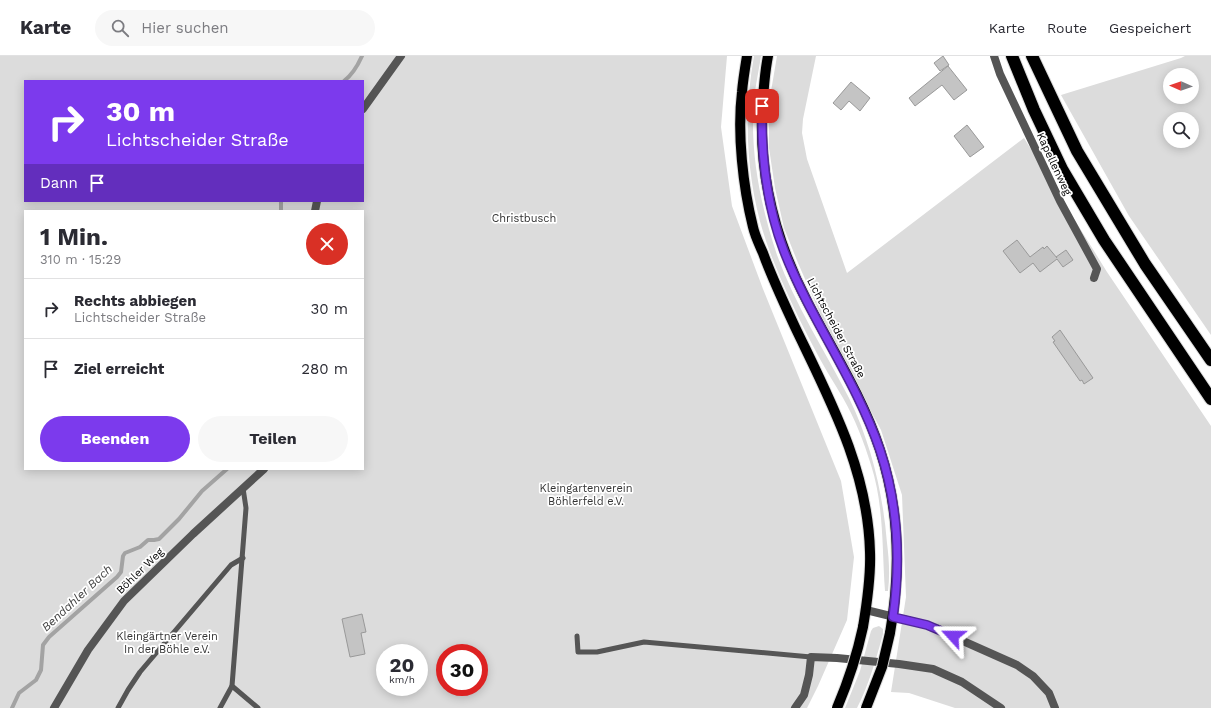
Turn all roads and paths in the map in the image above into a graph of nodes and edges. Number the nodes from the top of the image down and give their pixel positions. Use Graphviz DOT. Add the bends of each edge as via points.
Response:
graph roads {
  1 [pos="401,56"];
  2 [pos="747,56"];
  3 [pos="768,56"];
  4 [pos="994,56"];
  5 [pos="1012,56"];
  6 [pos="1032,56"];
  7 [pos="364,108"];
  8 [pos="1094,278"];
  9 [pos="1211,360"];
  10 [pos="1211,399"];
  11 [pos="263,470"];
  12 [pos="243,488"];
  13 [pos="242,558"];
  14 [pos="866,610"];
  15 [pos="893,617"];
  16 [pos="577,636"];
  17 [pos="811,657"];
  18 [pos="232,686"];
  19 [pos="54,708"];
  20 [pos="118,708"];
  21 [pos="220,708"];
  22 [pos="258,708"];
  23 [pos="796,708"];
  24 [pos="837,708"];
  25 [pos="866,708"];
  26 [pos="1001,708"];
  27 [pos="1055,708"];
  1 -- 7 [label="street"];
  2 -- 14 [label="main road" via="741,93 740,123 743,173 753,228 773,280 840,421 852,453 869,529 870,574"];
  3 -- 15 [label="main road, Lichtscheider Straße" via="762,131 766,185 784,251 808,303 854,389 880,450 894,504 897,539 898,573"];
  4 -- 8 [label="street, Kapellenweg" via="1060,201 1097,269"];
  5 -- 10 [label="highway" via="1062,169 1104,240"];
  6 -- 9 [label="highway" via="1077,151 1145,264"];
  11 -- 12 [label="street, Böhler Weg"];
  12 -- 13 [label="lane" via="246,508"];
  12 -- 19 [label="street, Böhler Weg" via="124,601 88,650"];
  13 -- 18 [label="lane"];
  13 -- 20 [label="lane" via="231,565 140,672"];
  14 -- 15 [label="street"];
  14 -- 24 [label="main road, bridge" via="858,651"];
  15 -- 25 [label="main road, Lichtscheider Straße, bridge" via="882,667"];
  15 -- 27 [label="street" via="927,625 1017,665 1033,676 1049,694"];
  16 -- 17 [label="lane" via="578,652 597,652 644,642"];
  17 -- 23 [label="street" via="804,695"];
  17 -- 26 [label="street" via="933,669 962,682"];
  18 -- 21 [label="lane"];
  18 -- 22 [label="lane"];
}
